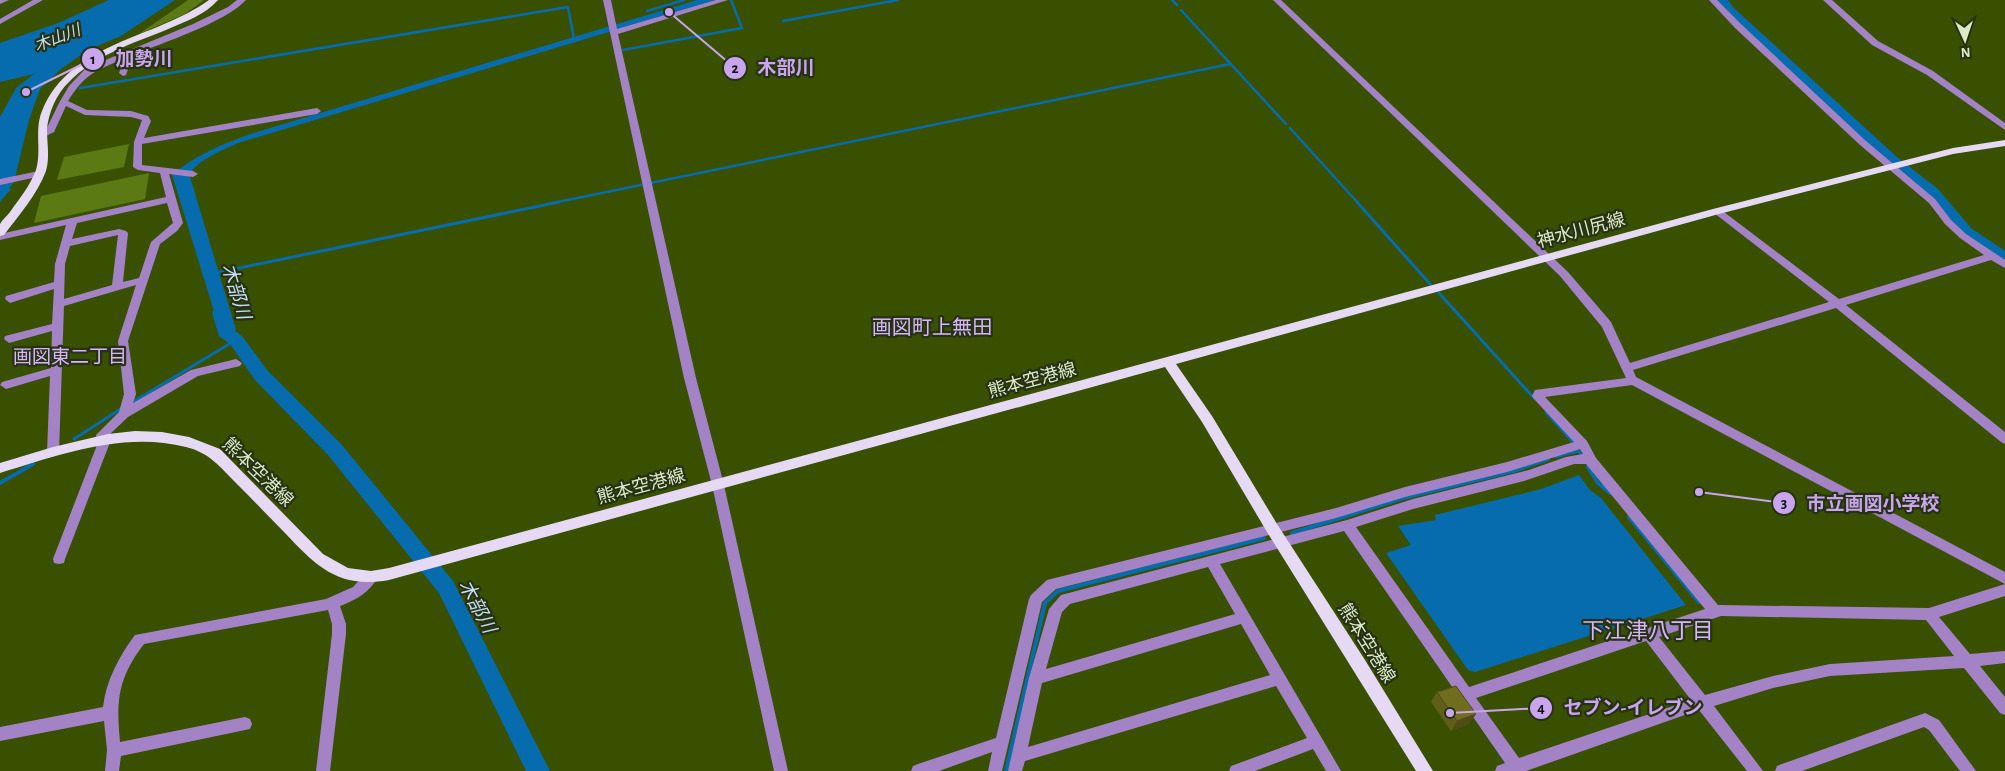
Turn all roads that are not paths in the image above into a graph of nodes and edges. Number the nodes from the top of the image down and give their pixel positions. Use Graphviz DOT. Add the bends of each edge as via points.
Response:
graph roads {
  1 [pos="5,0"];
  2 [pos="39,0"];
  3 [pos="214,0"];
  4 [pos="242,0"];
  5 [pos="607,0"];
  6 [pos="724,0"];
  7 [pos="1277,0"];
  8 [pos="1713,0"];
  9 [pos="1827,0"];
  10 [pos="0,2"];
  11 [pos="0,22"];
  12 [pos="613,30"];
  13 [pos="128,53"];
  14 [pos="123,73"];
  15 [pos="62,103"];
  16 [pos="317,111"];
  17 [pos="2005,127"];
  18 [pos="44,134"];
  19 [pos="138,142"];
  20 [pos="2005,143"];
  21 [pos="1894,165"];
  22 [pos="170,171"];
  23 [pos="193,174"];
  24 [pos="34,175"];
  25 [pos="0,182"];
  26 [pos="171,199"];
  27 [pos="1717,211"];
  28 [pos="72,222"];
  29 [pos="0,232"];
  30 [pos="0,237"];
  31 [pos="65,244"];
  32 [pos="1992,256"];
  33 [pos="1546,257"];
  34 [pos="2005,265"];
  35 [pos="143,280"];
  36 [pos="60,284"];
  37 [pos="118,288"];
  38 [pos="10,299"];
  39 [pos="1837,303"];
  40 [pos="59,304"];
  41 [pos="58,326"];
  42 [pos="9,339"];
  43 [pos="236,362"];
  44 [pos="1168,362"];
  45 [pos="1627,368"];
  46 [pos="56,370"];
  47 [pos="1632,380"];
  48 [pos="6,385"];
  49 [pos="126,409"];
  50 [pos="103,439"];
  51 [pos="2005,440"];
  52 [pos="1583,444"];
  53 [pos="53,452"];
  54 [pos="1590,460"];
  55 [pos="0,468"];
  56 [pos="718,485"];
  57 [pos="1347,525"];
  58 [pos="1272,528"];
  59 [pos="1280,542"];
  60 [pos="59,560"];
  61 [pos="1210,561"];
  62 [pos="371,577"];
  63 [pos="2005,578"];
  64 [pos="2005,590"];
  65 [pos="332,603"];
  66 [pos="1715,611"];
  67 [pos="1929,614"];
  68 [pos="1244,616"];
  69 [pos="1649,635"];
  70 [pos="2005,657"];
  71 [pos="1968,661"];
  72 [pos="1036,678"];
  73 [pos="1280,678"];
  74 [pos="1466,695"];
  75 [pos="1701,703"];
  76 [pos="2005,708"];
  77 [pos="110,713"];
  78 [pos="245,724"];
  79 [pos="0,734"];
  80 [pos="1317,741"];
  81 [pos="1000,746"];
  82 [pos="114,750"];
  83 [pos="1018,754"];
  84 [pos="1512,770"];
  85 [pos="112,771"];
  86 [pos="323,771"];
  87 [pos="781,771"];
  88 [pos="918,771"];
  89 [pos="995,771"];
  90 [pos="1015,771"];
  91 [pos="1236,771"];
  92 [pos="1334,771"];
  93 [pos="1425,771"];
  94 [pos="1756,771"];
  95 [pos="1782,771"];
  96 [pos="1969,771"];
  1 -- 10 [label="street"];
  2 -- 11 [label="street"];
  3 -- 18 [label="main road" via="199,11 74,72 60,86 44,119"];
  4 -- 13 [label="street" via="196,26"];
  5 -- 12 [label="street"];
  6 -- 12 [label="street"];
  7 -- 33 [label="street"];
  8 -- 21 [label="street"];
  9 -- 17 [label="street" via="1875,43 1930,73"];
  12 -- 56 [label="street" via="690,378"];
  13 -- 14 [label="street"];
  13 -- 15 [label="street" via="88,70"];
  15 -- 18 [label="street" via="51,130"];
  15 -- 19 [label="street" via="70,103 86,112 145,118 147,121"];
  16 -- 19 [label="street"];
  18 -- 24 [label="main road" via="43,162"];
  19 -- 22 [label="street" via="138,167"];
  20 -- 21 [label="main road, 神水川尻線"];
  21 -- 27 [label="main road, 神水川尻線"];
  21 -- 32 [label="street" via="1963,236"];
  22 -- 23 [label="street"];
  22 -- 26 [label="street" via="164,174"];
  24 -- 25 [label="street"];
  24 -- 29 [label="main road" via="27,194"];
  26 -- 28 [label="street"];
  26 -- 35 [label="street" via="178,226 156,242"];
  27 -- 33 [label="main road, 神水川尻線"];
  27 -- 39 [label="street"];
  28 -- 30 [label="street"];
  28 -- 31 [label="street"];
  31 -- 36 [label="street"];
  31 -- 37 [label="street" via="124,233"];
  32 -- 34 [label="street"];
  32 -- 39 [label="street"];
  33 -- 44 [label="main road, 神水川尻線"];
  33 -- 45 [label="street" via="1607,325"];
  35 -- 37 [label="street"];
  35 -- 49 [label="street" via="123,341 130,394"];
  36 -- 38 [label="street"];
  36 -- 40 [label="street"];
  37 -- 40 [label="street"];
  39 -- 45 [label="street"];
  39 -- 51 [label="street"];
  40 -- 41 [label="street"];
  41 -- 42 [label="street"];
  41 -- 46 [label="street"];
  43 -- 49 [label="street" via="195,373"];
  44 -- 56 [label="main road, 熊本空港線"];
  44 -- 58 [label="main road, 熊本空港線" via="1207,419"];
  45 -- 47 [label="street"];
  46 -- 48 [label="street"];
  46 -- 53 [label="street"];
  47 -- 52 [label="street" via="1538,394"];
  47 -- 63 [label="street"];
  49 -- 50 [label="street" via="105,432"];
  50 -- 53 [label="main road, 熊本空港線"];
  50 -- 60 [label="street"];
  50 -- 62 [label="main road, 熊本空港線" via="174,438 215,453 318,558 346,574"];
  52 -- 54 [label="street"];
  52 -- 58 [label="street" via="1523,463"];
  53 -- 55 [label="main road, 熊本空港線"];
  54 -- 57 [label="street" via="1559,464 1525,476 1392,509"];
  54 -- 66 [label="street"];
  56 -- 62 [label="main road, 熊本空港線"];
  56 -- 87 [label="street"];
  57 -- 59 [label="street"];
  57 -- 74 [label="street"];
  58 -- 59 [label="main road, 熊本空港線"];
  58 -- 81 [label="street" via="1052,584 1036,599"];
  59 -- 61 [label="street"];
  59 -- 93 [label="main road, 熊本空港線"];
  61 -- 68 [label="street"];
  61 -- 72 [label="street" via="1066,599 1056,609"];
  62 -- 65 [label="street" via="365,585"];
  64 -- 67 [label="street"];
  65 -- 77 [label="street" via="140,639 118,676"];
  65 -- 86 [label="street" via="339,634"];
  66 -- 67 [label="street"];
  66 -- 69 [label="street"];
  67 -- 71 [label="street"];
  68 -- 72 [label="street"];
  68 -- 73 [label="street"];
  69 -- 74 [label="street"];
  69 -- 75 [label="street"];
  70 -- 71 [label="street"];
  71 -- 75 [label="street" via="1830,670"];
  71 -- 76 [label="street"];
  72 -- 83 [label="street"];
  73 -- 80 [label="street"];
  73 -- 83 [label="street" via="1028,754"];
  74 -- 84 [label="street"];
  75 -- 84 [label="street"];
  75 -- 94 [label="street"];
  77 -- 79 [label="street"];
  77 -- 82 [label="street"];
  78 -- 82 [label="street"];
  80 -- 91 [label="street"];
  80 -- 92 [label="street"];
  81 -- 88 [label="street" via="993,745"];
  81 -- 89 [label="street"];
  82 -- 85 [label="street"];
  83 -- 90 [label="street"];
  95 -- 96 [label="street" via="1925,720 1934,725"];
}
